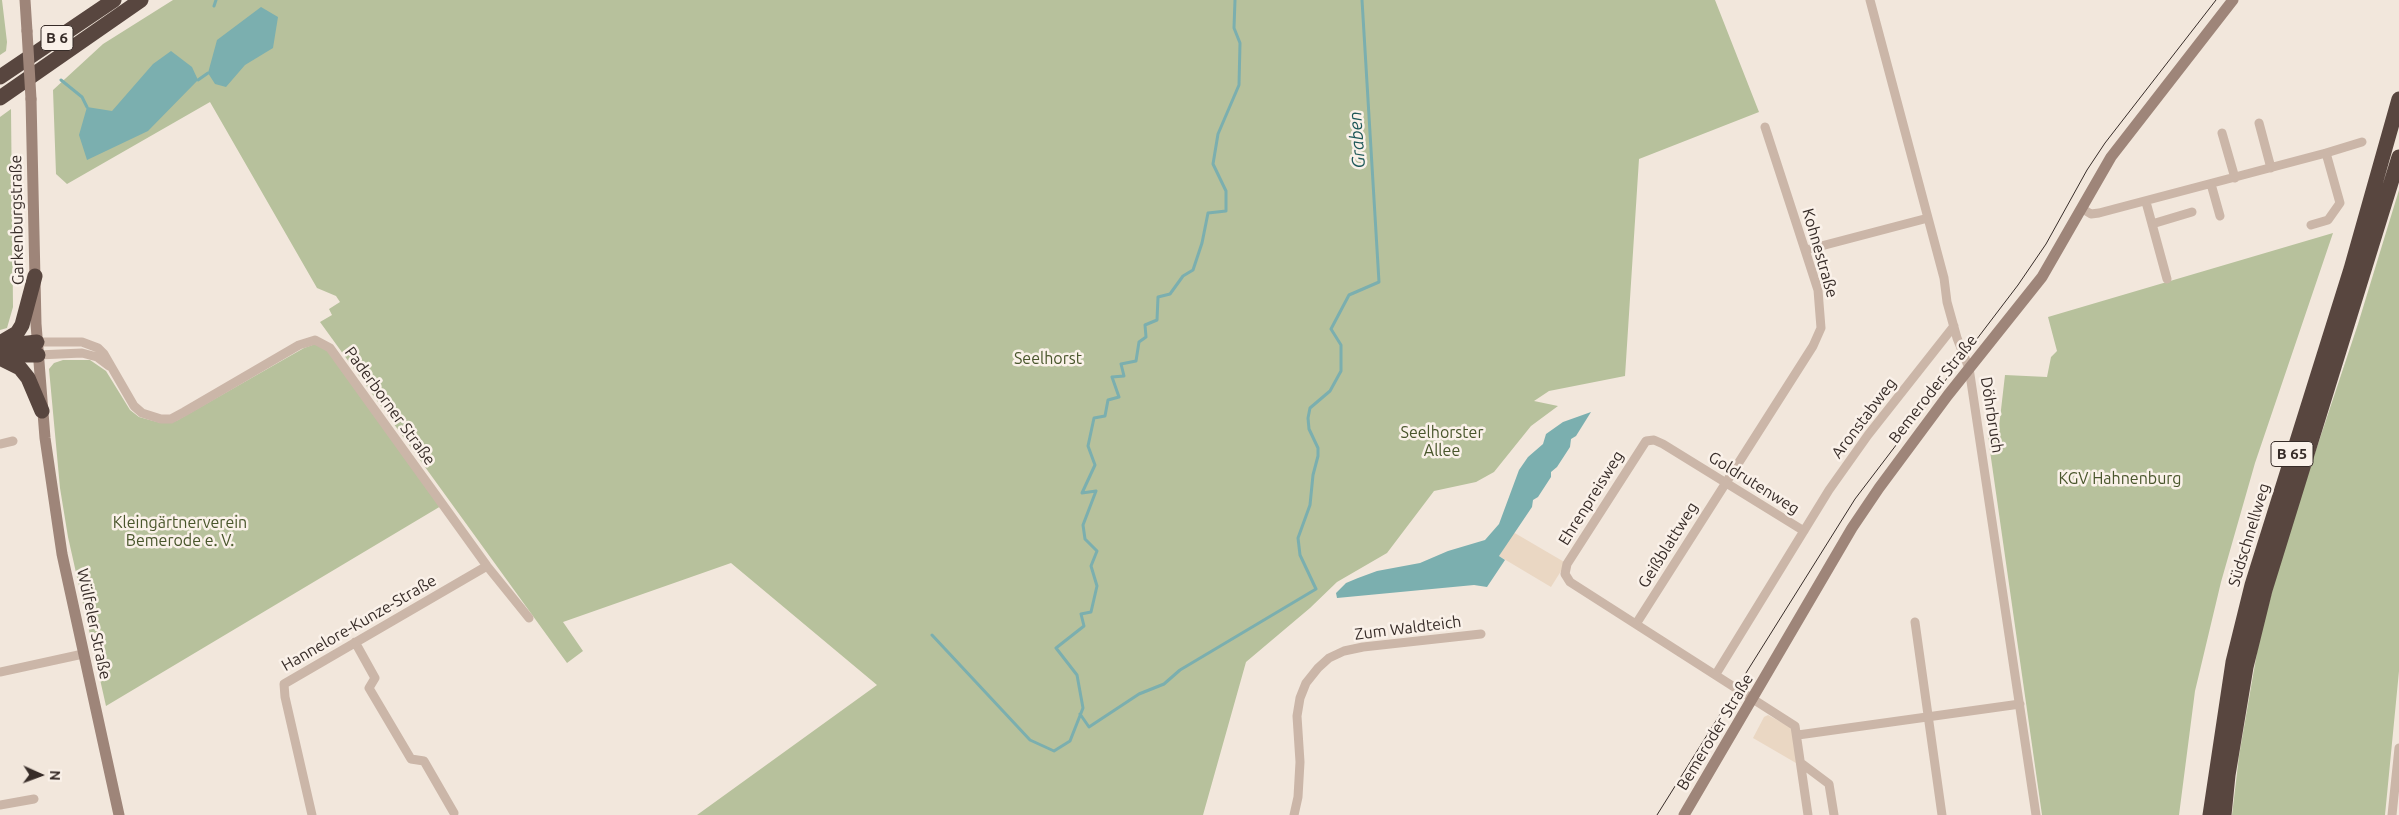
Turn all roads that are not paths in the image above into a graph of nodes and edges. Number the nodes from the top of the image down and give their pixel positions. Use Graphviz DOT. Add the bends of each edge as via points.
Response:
graph roads {
  1 [pos="25,0"];
  2 [pos="114,0"];
  3 [pos="141,0"];
  4 [pos="1870,0"];
  5 [pos="2233,0"];
  6 [pos="0,78"];
  7 [pos="0,98"];
  8 [pos="2399,99"];
  9 [pos="2259,123"];
  10 [pos="1765,128"];
  11 [pos="2222,133"];
  12 [pos="2362,142"];
  13 [pos="2326,153"];
  14 [pos="2399,156"];
  15 [pos="2271,168"];
  16 [pos="2235,178"];
  17 [pos="2211,184"];
  18 [pos="2146,202"];
  19 [pos="2081,208"];
  20 [pos="2192,212"];
  21 [pos="2220,216"];
  22 [pos="1928,218"];
  23 [pos="2152,224"];
  24 [pos="2311,225"];
  25 [pos="1806,250"];
  26 [pos="35,276"];
  27 [pos="2167,278"];
  28 [pos="1954,326"];
  29 [pos="0,344"];
  30 [pos="38,348"];
  31 [pos="0,356"];
  32 [pos="1969,368"];
  33 [pos="42,411"];
  34 [pos="44,438"];
  35 [pos="14,441"];
  36 [pos="1646,441"];
  37 [pos="0,444"];
  38 [pos="1724,482"];
  39 [pos="1804,531"];
  40 [pos="487,566"];
  41 [pos="529,618"];
  42 [pos="1915,622"];
  43 [pos="1636,624"];
  44 [pos="1481,634"];
  45 [pos="354,642"];
  46 [pos="83,654"];
  47 [pos="0,672"];
  48 [pos="1716,674"];
  49 [pos="1754,698"];
  50 [pos="2020,704"];
  51 [pos="1928,717"];
  52 [pos="1798,735"];
  53 [pos="2399,748"];
  54 [pos="1801,763"];
  55 [pos="34,799"];
  56 [pos="0,805"];
  57 [pos="454,813"];
  58 [pos="119,815"];
  59 [pos="312,815"];
  60 [pos="1294,815"];
  61 [pos="1684,815"];
  62 [pos="1808,815"];
  63 [pos="1834,815"];
  64 [pos="1942,815"];
  65 [pos="2036,815"];
  66 [pos="2210,815"];
  67 [pos="2224,815"];
  68 [pos="2392,815"];
  1 -- 26 [label="main road, Garkenburgstraße, bridge"];
  2 -- 6 [label="highway, B 6"];
  3 -- 7 [label="highway, B 6"];
  4 -- 22 [label="street, Döhrbruch"];
  5 -- 19 [label="main road, Bemeroder Straße" via="2112,157"];
  8 -- 66 [label="highway, Südschnellweg / B 65" via="2351,269 2252,585 2233,662"];
  9 -- 15 [label="street"];
  10 -- 25 [label="street, Kohnestraße"];
  11 -- 16 [label="street"];
  12 -- 13 [label="street"];
  13 -- 15 [label="street"];
  13 -- 24 [label="street" via="2340,203 2328,220"];
  14 -- 67 [label="highway, Südschnellweg / B 65" via="2265,590 2243,685"];
  15 -- 16 [label="street"];
  16 -- 17 [label="street"];
  17 -- 18 [label="street"];
  17 -- 21 [label="street"];
  18 -- 19 [label="street" via="2092,214"];
  18 -- 23 [label="street"];
  19 -- 32 [label="main road, Bemeroder Straße" via="2042,277"];
  20 -- 23 [label="street"];
  22 -- 25 [label="street"];
  22 -- 28 [label="street, Döhrbruch"];
  23 -- 27 [label="street"];
  25 -- 38 [label="street, Kohnestraße" via="1818,290 1821,328"];
  26 -- 29 [label="highway" via="22,325 17,333"];
  26 -- 30 [label="main road, Garkenburgstraße"];
  28 -- 32 [label="street, Döhrbruch"];
  28 -- 39 [label="street, Aronstabweg" via="1868,435"];
  29 -- 30 [label="highway"];
  30 -- 31 [label="highway"];
  30 -- 33 [label="main road, Garkenburgstraße"];
  30 -- 40 [label="street, Paderborner Straße" via="90,344 104,354 134,406 142,413 171,419 299,345 315,340 330,348"];
  31 -- 33 [label="highway" via="20,368 28,378"];
  32 -- 49 [label="main road, Bemeroder Straße" via="1857,520"];
  32 -- 50 [label="street, Döhrbruch"];
  33 -- 34 [label="main road, Garkenburgstraße"];
  34 -- 46 [label="main road, Wülfeler Straße" via="56,525"];
  35 -- 37 [label="street"];
  36 -- 38 [label="street, Goldrutenweg" via="1662,444"];
  36 -- 43 [label="street, Ehrenpreisweg" via="1567,564 1565,574 1570,582"];
  38 -- 39 [label="street, Goldrutenweg"];
  38 -- 43 [label="street, Geißblattweg"];
  39 -- 48 [label="street, Goldrutenweg"];
  40 -- 41 [label="street, Paderborner Straße"];
  40 -- 45 [label="street, Hannelore-Kunze-Straße"];
  42 -- 51 [label="street"];
  43 -- 48 [label="street"];
  44 -- 60 [label="street, Zum Waldteich" via="1363,647 1329,658 1318,668 1306,683 1297,716 1300,762"];
  45 -- 57 [label="street" via="375,678 369,688 411,759 424,761"];
  45 -- 59 [label="street, Hannelore-Kunze-Straße" via="284,684"];
  46 -- 47 [label="street"];
  46 -- 58 [label="main road, Wülfeler Straße"];
  48 -- 49 [label="street"];
  49 -- 52 [label="street" via="1796,726"];
  49 -- 61 [label="main road, Bemeroder Straße"];
  50 -- 51 [label="street"];
  50 -- 65 [label="street, Döhrbruch"];
  51 -- 52 [label="street"];
  51 -- 64 [label="street"];
  52 -- 54 [label="street"];
  53 -- 68 [label="street"];
  54 -- 62 [label="street"];
  54 -- 63 [label="street" via="1829,784"];
  55 -- 56 [label="street"];
}
